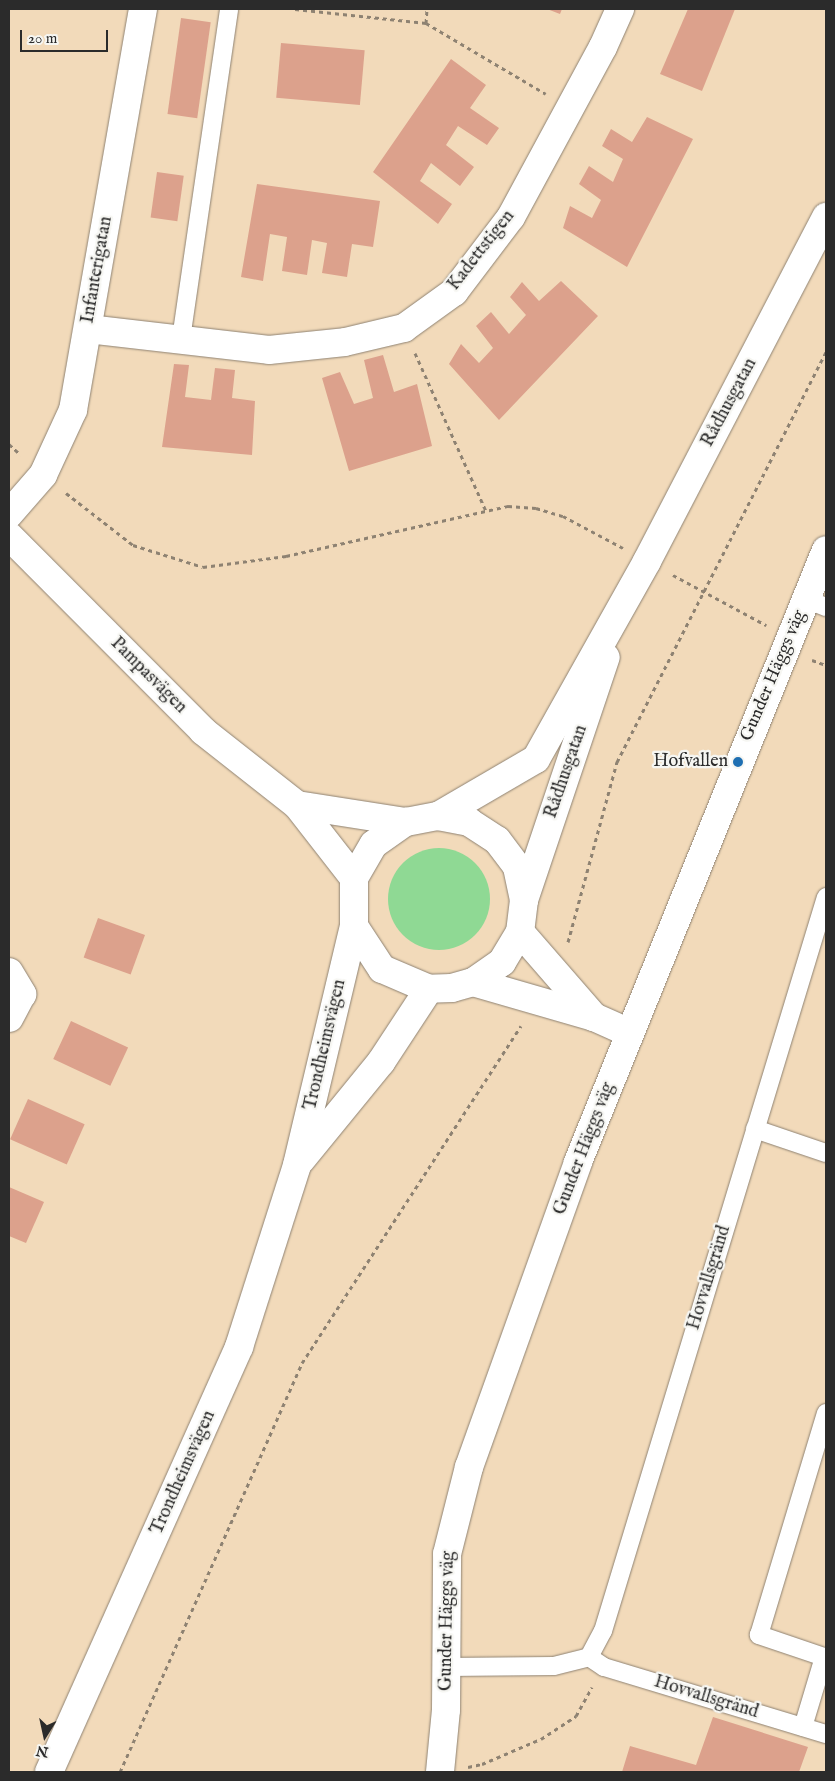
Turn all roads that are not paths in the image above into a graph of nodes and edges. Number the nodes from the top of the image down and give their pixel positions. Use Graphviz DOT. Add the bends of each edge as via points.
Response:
graph roads {
  1 [pos="143,9"];
  2 [pos="229,9"];
  3 [pos="620,9"];
  4 [pos="826,217"];
  5 [pos="88,329"];
  6 [pos="181,339"];
  7 [pos="9,514"];
  8 [pos="9,536"];
  9 [pos="826,550"];
  10 [pos="630,588"];
  11 [pos="816,603"];
  12 [pos="297,805"];
  13 [pos="438,816"];
  14 [pos="406,822"];
  15 [pos="354,878"];
  16 [pos="826,897"];
  17 [pos="524,900"];
  18 [pos="354,926"];
  19 [pos="520,932"];
  20 [pos="9,972"];
  21 [pos="473,982"];
  22 [pos="429,989"];
  23 [pos="594,1017"];
  24 [pos="9,1018"];
  25 [pos="630,1033"];
  26 [pos="755,1129"];
  27 [pos="826,1153"];
  28 [pos="297,1165"];
  29 [pos="826,1413"];
  30 [pos="589,1657"];
  31 [pos="446,1667"];
  32 [pos="802,1727"];
  33 [pos="826,1734"];
  34 [pos="49,1772"];
  35 [pos="440,1772"];
  1 -- 5 [label="main road, Infanterigatan"];
  2 -- 6 [label="lane"];
  3 -- 6 [label="main road, Kadettstigen" via="570,108 505,224 454,292 404,328 345,342 269,350"];
  4 -- 10 [label="main road, Rådhusgatan"];
  5 -- 6 [label="main road, Kadettstigen"];
  5 -- 7 [label="main road, Infanterigatan" via="73,410 43,475"];
  8 -- 12 [label="main road, Pampasvägen" via="203,731"];
  9 -- 11 [label="main road, Gunder Häggs väg"];
  10 -- 13 [label="main road, Rådhusgatan" via="536,760"];
  10 -- 17 [label="main road, Rådhusgatan"];
  11 -- 25 [label="main road, Gunder Häggs väg" via="788,644"];
  12 -- 14 [label="main road, Pampasvägen"];
  12 -- 15 [label="main road, Pampasvägen"];
  13 -- 14 [label="main road"];
  13 -- 17 [label="main road" via="469,822 497,840 517,867"];
  14 -- 15 [label="main road" via="374,844"];
  15 -- 18 [label="main road"];
  16 -- 26 [label="lane, Hovvallsgränd"];
  17 -- 19 [label="main road"];
  18 -- 22 [label="main road" via="382,969"];
  18 -- 28 [label="main road, Trondheimsvägen"];
  19 -- 21 [label="main road" via="502,962"];
  19 -- 23 [label="main road"];
  20 -- 24 [label="main road" via="22,994"];
  21 -- 22 [label="main road" via="452,988"];
  21 -- 23 [label="main road"];
  22 -- 28 [label="main road, Trondheimsvägen" via="381,1062"];
  23 -- 25 [label="main road"];
  25 -- 31 [label="main road, Gunder Häggs väg" via="578,1162 469,1467 446,1554"];
  26 -- 27 [label="lane"];
  26 -- 30 [label="lane, Hovvallsgränd" via="603,1632"];
  28 -- 34 [label="main road, Trondheimsvägen" via="239,1348"];
  29 -- 32 [label="lane" via="759,1635 824,1657"];
  30 -- 31 [label="lane" via="554,1666"];
  30 -- 32 [label="lane, Hovvallsgränd" via="604,1667"];
  31 -- 35 [label="main road, Gunder Häggs väg"];
  32 -- 33 [label="lane, Hovvallsgränd"];
}
